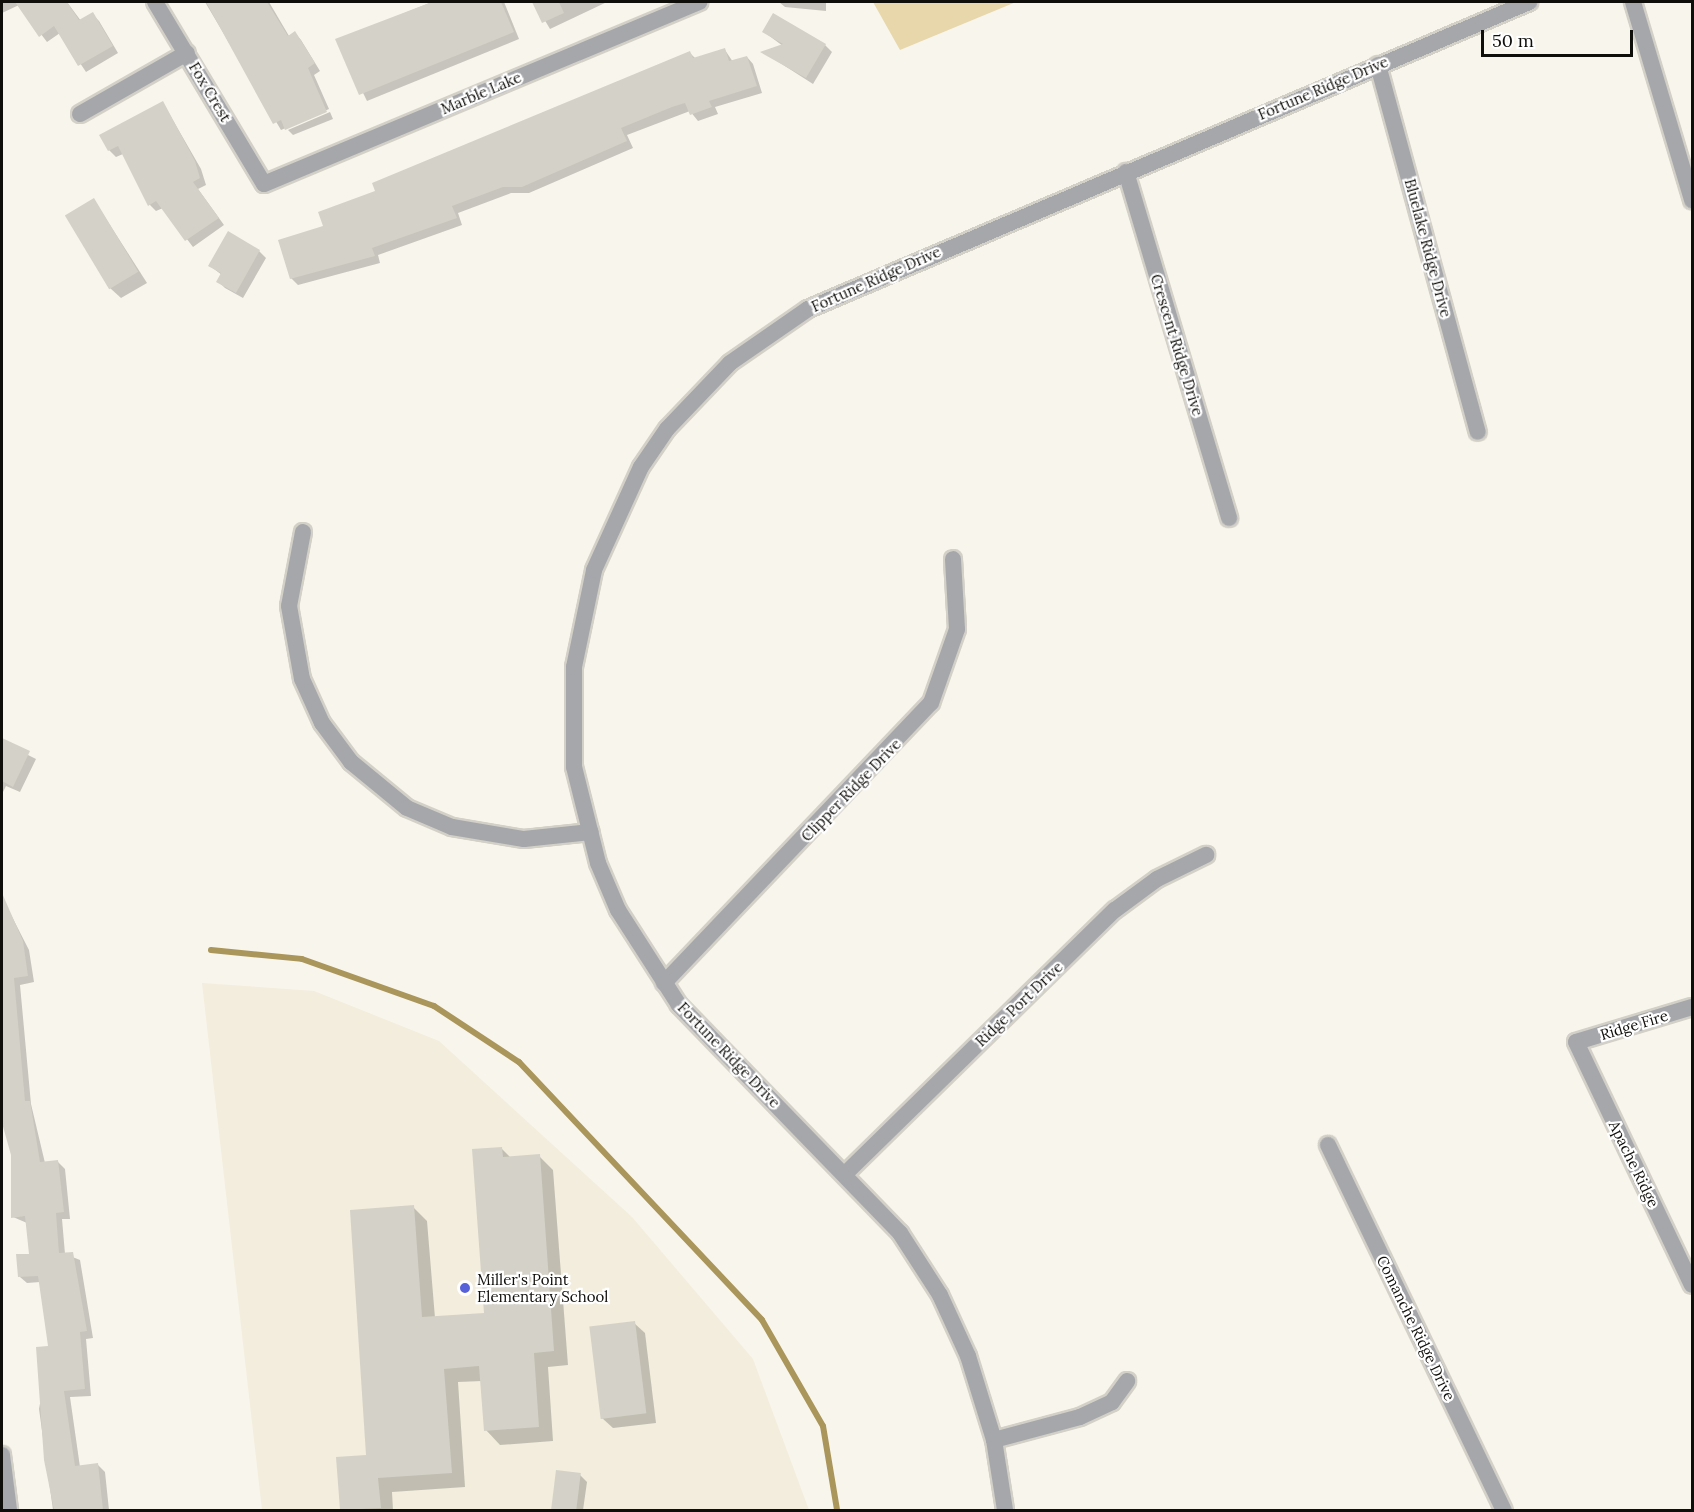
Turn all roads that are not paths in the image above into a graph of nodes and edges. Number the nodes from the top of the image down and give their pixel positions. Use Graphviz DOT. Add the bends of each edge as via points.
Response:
graph roads {
  1 [pos="154,2"];
  2 [pos="699,2"];
  3 [pos="1529,2"];
  4 [pos="1633,2"];
  5 [pos="188,53"];
  6 [pos="1378,65"];
  7 [pos="80,114"];
  8 [pos="1126,172"];
  9 [pos="264,184"];
  10 [pos="1692,200"];
  11 [pos="1478,432"];
  12 [pos="1228,518"];
  13 [pos="303,532"];
  14 [pos="953,559"];
  15 [pos="591,832"];
  16 [pos="1206,855"];
  17 [pos="664,983"];
  18 [pos="1692,1007"];
  19 [pos="1576,1042"];
  20 [pos="1328,1145"];
  21 [pos="846,1173"];
  22 [pos="1692,1285"];
  23 [pos="1127,1381"];
  24 [pos="994,1440"];
  25 [pos="2,1455"];
  26 [pos="4,1492"];
  27 [pos="9,1510"];
  28 [pos="1005,1510"];
  29 [pos="1504,1510"];
  1 -- 5 [label="street, Fox Crest"];
  2 -- 9 [label="street, Marble Lake"];
  3 -- 6 [label="street, Fortune Ridge Drive"];
  4 -- 10 [label="street"];
  5 -- 7 [label="street"];
  5 -- 9 [label="street, Fox Crest"];
  6 -- 8 [label="street, Fortune Ridge Drive"];
  6 -- 11 [label="street, Bluelake Ridge Drive"];
  8 -- 12 [label="street, Crescent Ridge Drive"];
  8 -- 15 [label="street, Fortune Ridge Drive" via="808,309 730,363 667,429 612,523 581,617 571,717 574,767"];
  13 -- 15 [label="street" via="289,606 302,679 322,723 351,762 407,808 452,827 524,839"];
  14 -- 17 [label="street, Clipper Ridge Drive" via="957,629 931,704"];
  15 -- 17 [label="street, Fortune Ridge Drive" via="618,910"];
  16 -- 21 [label="street, Ridge Port Drive" via="1157,879 1115,910"];
  17 -- 21 [label="street, Fortune Ridge Drive" via="706,1034"];
  18 -- 19 [label="street, Ridge Fire"];
  19 -- 22 [label="street, Apache Ridge"];
  20 -- 29 [label="street, Comanche Ridge Drive"];
  21 -- 24 [label="street, Fortune Ridge Drive" via="900,1233 940,1295 972,1367"];
  23 -- 24 [label="street" via="1112,1402 1080,1417"];
  24 -- 28 [label="street, Fortune Ridge Drive"];
  25 -- 26 [label="street"];
  26 -- 27 [label="street"];
}
